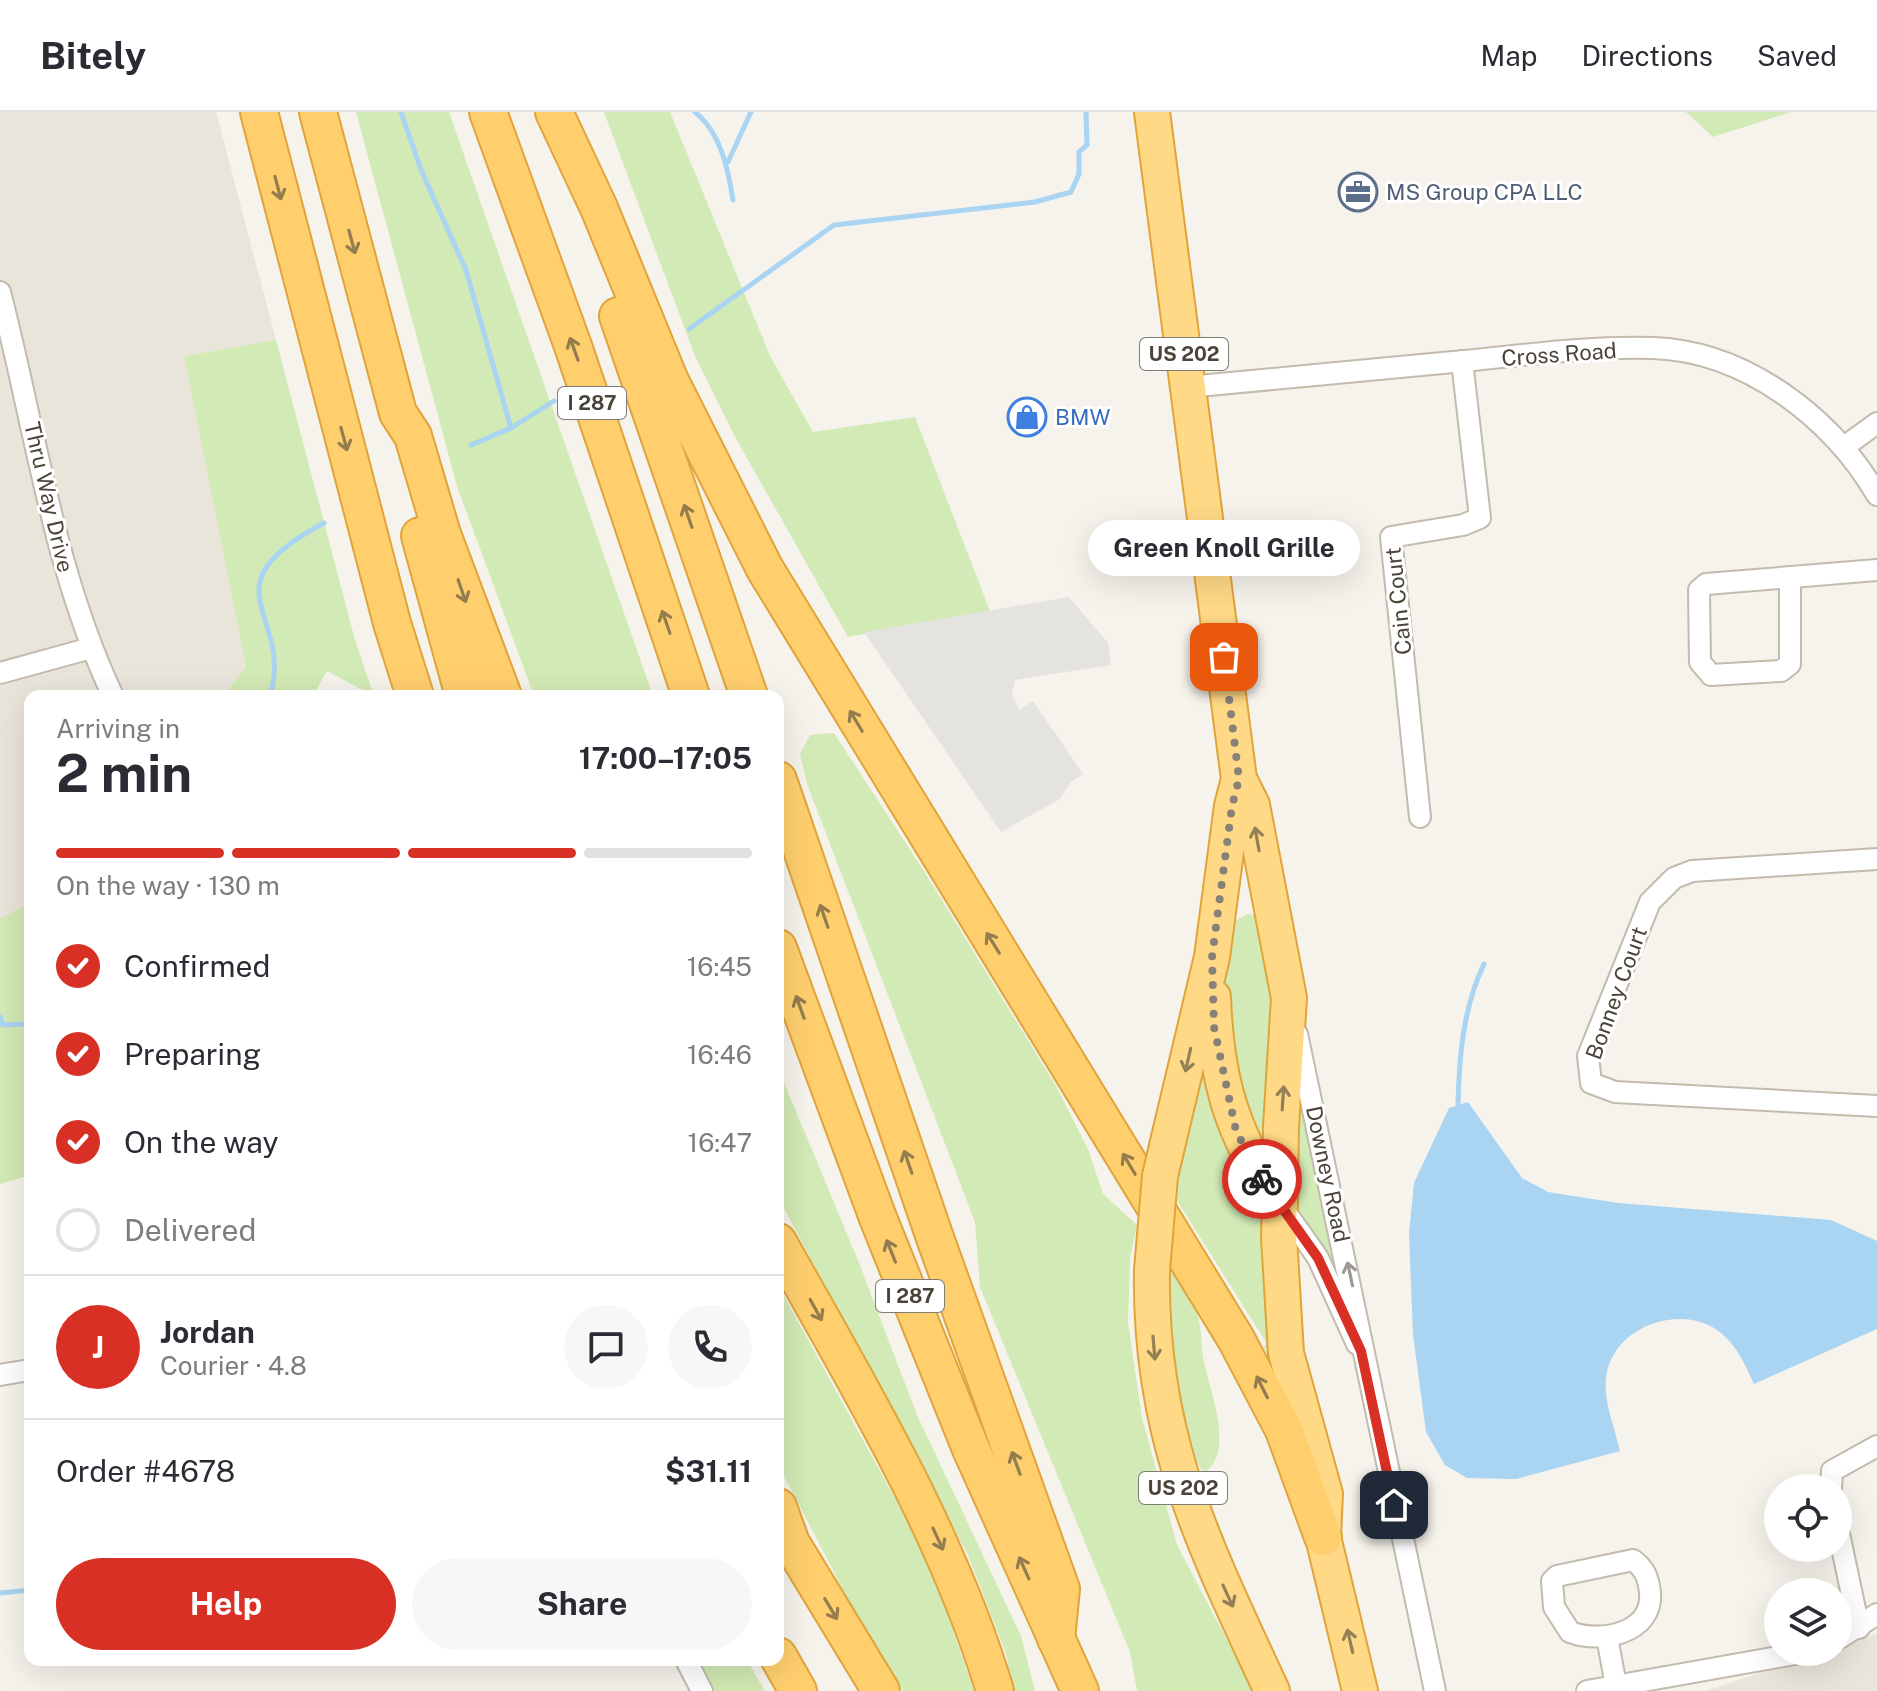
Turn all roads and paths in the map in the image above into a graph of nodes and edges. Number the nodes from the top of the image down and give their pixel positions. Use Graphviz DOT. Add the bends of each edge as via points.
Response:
graph roads {
  1 [pos="259,112"];
  2 [pos="318,112"];
  3 [pos="488,112"];
  4 [pos="554,112"];
  5 [pos="1152,112"];
  6 [pos="0,292"];
  7 [pos="1462,361"];
  8 [pos="1188,387"];
  9 [pos="398,413"];
  10 [pos="1877,423"];
  11 [pos="1844,447"];
  12 [pos="1877,495"];
  13 [pos="1877,570"];
  14 [pos="1790,580"];
  15 [pos="392,623"];
  16 [pos="91,648"];
  17 [pos="0,673"];
  18 [pos="110,690"];
  19 [pos="404,690"];
  20 [pos="413,690"];
  21 [pos="462,690"];
  22 [pos="501,690"];
  23 [pos="689,690"];
  24 [pos="747,690"];
  25 [pos="1239,779"];
  26 [pos="784,798"];
  27 [pos="1420,817"];
  28 [pos="1877,859"];
  29 [pos="1268,903"];
  30 [pos="1220,909"];
  31 [pos="1212,957"];
  32 [pos="784,964"];
  33 [pos="1289,998"];
  34 [pos="1877,1106"];
  35 [pos="1280,1204"];
  36 [pos="784,1253"];
  37 [pos="1361,1351"];
  38 [pos="24,1371"];
  39 [pos="0,1375"];
  40 [pos="1877,1446"];
  41 [pos="1832,1474"];
  42 [pos="785,1536"];
  43 [pos="1323,1537"];
  44 [pos="1845,1562"];
  45 [pos="1877,1614"];
  46 [pos="1859,1628"];
  47 [pos="1852,1632"];
  48 [pos="1607,1637"];
  49 [pos="1056,1639"];
  50 [pos="1764,1660"];
  51 [pos="689,1666"];
  52 [pos="784,1666"];
  53 [pos="1617,1689"];
  54 [pos="702,1691"];
  55 [pos="798,1691"];
  56 [pos="881,1691"];
  57 [pos="995,1691"];
  58 [pos="1080,1691"];
  59 [pos="1272,1691"];
  60 [pos="1360,1691"];
  61 [pos="1435,1691"];
  62 [pos="1587,1691"];
  1 -- 15 [label="highway, one-way"];
  2 -- 9 [label="highway, one-way"];
  23 -- 3 [label="highway, I 287, one-way"];
  24 -- 4 [label="highway, I 287, one-way" via="556,151"];
  43 -- 4 [label="highway, one-way" via="1284,1430 1236,1339 747,534 670,381"];
  5 -- 8 [label="highway, US 202"];
  6 -- 16 [label="street, Thru Way Drive" via="66,573"];
  7 -- 8 [label="street, Cross Road"];
  7 -- 11 [label="street, Cross Road" via="1584,350 1692,353 1749,374 1784,394"];
  7 -- 27 [label="street, Cain Court" via="1480,518 1391,537"];
  8 -- 25 [label="highway, US 202"];
  9 -- 21 [label="highway" via="396,442"];
  9 -- 22 [label="highway, one-way" via="413,436 447,547"];
  10 -- 11 [label="street"];
  11 -- 12 [label="street, Cross Road"];
  13 -- 14 [label="street"];
  14 -- 14 [label="street" via="1706,584 1699,590 1700,662 1705,672 1781,671 1790,664"];
  15 -- 19 [label="highway"];
  15 -- 20 [label="highway"];
  16 -- 17 [label="street"];
  16 -- 18 [label="street, Thru Way Drive"];
  29 -- 25 [label="highway, US 202, one-way" via="1252,805"];
  25 -- 30 [label="highway, US 202"];
  49 -- 26 [label="highway, I 287, one-way" via="1061,1589"];
  28 -- 34 [label="street, Bonney Court" via="1692,871 1674,878 1650,902 1588,1056 1591,1083 1615,1092"];
  29 -- 30 [label="highway" via="1244,894"];
  29 -- 33 [label="highway, US 202"];
  30 -- 31 [label="highway, US 202"];
  31 -- 35 [label="highway" via="1217,1054 1236,1131"];
  31 -- 59 [label="highway, US 202, one-way, bridge" via="1160,1176 1152,1270 1155,1356 1173,1453 1208,1554"];
  49 -- 32 [label="highway, I 287, one-way" via="971,1449"];
  35 -- 33 [label="highway, US 202, one-way"];
  37 -- 33 [label="street, Downey Road, one-way" via="1359,1318"];
  35 -- 37 [label="street, Downey Road" via="1318,1258"];
  35 -- 43 [label="highway, US 202" via="1286,1353 1325,1494"];
  36 -- 57 [label="highway, one-way" via="934,1529 969,1610"];
  37 -- 61 [label="street, Downey Road"];
  38 -- 39 [label="street"];
  40 -- 41 [label="street" via="1839,1464"];
  42 -- 56 [label="highway, one-way"];
  60 -- 43 [label="highway, US 202, one-way"];
  44 -- 46 [label="street"];
  45 -- 46 [label="street"];
  46 -- 47 [label="street"];
  48 -- 48 [label="street" via="1640,1623 1651,1605 1648,1577 1633,1560 1552,1581 1554,1607 1570,1632"];
  48 -- 53 [label="street"];
  49 -- 58 [label="highway, I 287"];
  50 -- 53 [label="street"];
  51 -- 54 [label="street"];
  52 -- 55 [label="highway"];
  53 -- 62 [label="street"];
}
